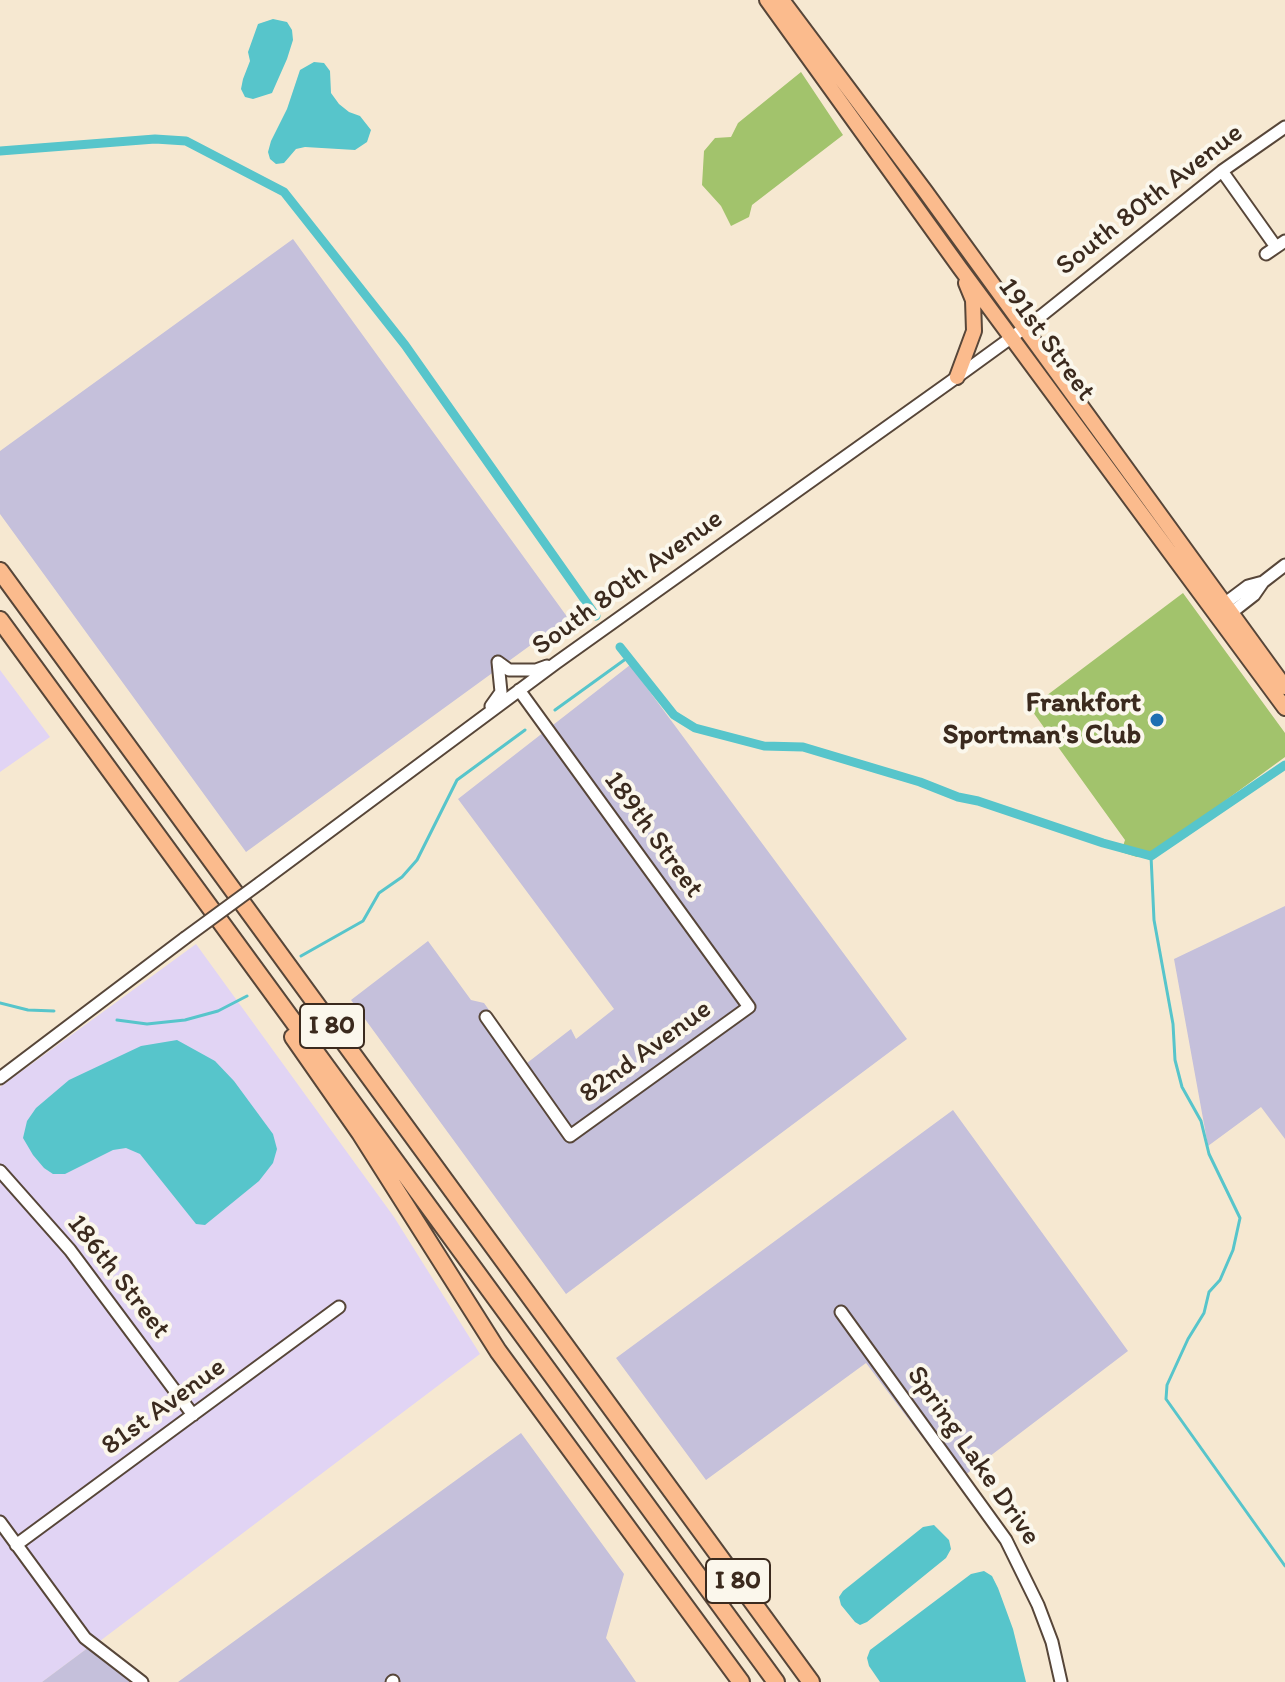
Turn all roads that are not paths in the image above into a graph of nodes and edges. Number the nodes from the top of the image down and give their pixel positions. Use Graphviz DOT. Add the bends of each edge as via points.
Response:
graph roads {
  1 [pos="767,0"];
  2 [pos="782,0"];
  3 [pos="1285,127"];
  4 [pos="1222,171"];
  5 [pos="1276,247"];
  6 [pos="960,268"];
  7 [pos="1024,328"];
  8 [pos="1011,338"];
  9 [pos="957,377"];
  10 [pos="1285,565"];
  11 [pos="0,571"];
  12 [pos="1227,609"];
  13 [pos="0,620"];
  14 [pos="556,663"];
  15 [pos="1285,687"];
  16 [pos="519,690"];
  17 [pos="1285,708"];
  18 [pos="480,719"];
  19 [pos="242,949"];
  20 [pos="749,1007"];
  21 [pos="486,1017"];
  22 [pos="0,1078"];
  23 [pos="0,1171"];
  24 [pos="339,1307"];
  25 [pos="841,1312"];
  26 [pos="193,1415"];
  27 [pos="0,1522"];
  28 [pos="16,1545"];
  29 [pos="142,1682"];
  30 [pos="741,1682"];
  31 [pos="776,1682"];
  32 [pos="811,1682"];
  33 [pos="1061,1682"];
  1 -- 6 [label="main road, 191st Street"];
  2 -- 7 [label="main road, 191st Street"];
  3 -- 4 [label="street, South 80th Avenue"];
  4 -- 5 [label="street"];
  4 -- 7 [label="street, South 80th Avenue"];
  6 -- 8 [label="main road, 191st Street"];
  6 -- 9 [label="main road" via="975,315"];
  7 -- 8 [label="street, South 80th Avenue"];
  7 -- 12 [label="main road, 191st Street"];
  8 -- 9 [label="street, South 80th Avenue"];
  8 -- 17 [label="main road, 191st Street"];
  9 -- 14 [label="street, South 80th Avenue"];
  10 -- 12 [label="street" via="1254,595"];
  11 -- 32 [label="highway, I 80"];
  12 -- 15 [label="main road, 191st Street"];
  13 -- 19 [label="highway, I 80"];
  14 -- 16 [label="street, South 80th Avenue"];
  14 -- 18 [label="street" via="509,670 498,662 501,692"];
  16 -- 18 [label="street, South 80th Avenue"];
  16 -- 20 [label="street, 189th Street"];
  18 -- 22 [label="street, South 80th Avenue, bridge"];
  19 -- 30 [label="highway" via="284,1024 498,1351"];
  19 -- 31 [label="highway, I 80"];
  20 -- 21 [label="street, 82nd Avenue" via="570,1136"];
  23 -- 26 [label="street, 186th Street" via="70,1250"];
  24 -- 26 [label="street, 81st Avenue"];
  25 -- 33 [label="street, Spring Lake Drive" via="1006,1540 1038,1605"];
  26 -- 28 [label="street, 81st Avenue"];
  27 -- 28 [label="street"];
  28 -- 29 [label="street" via="86,1640"];
}
